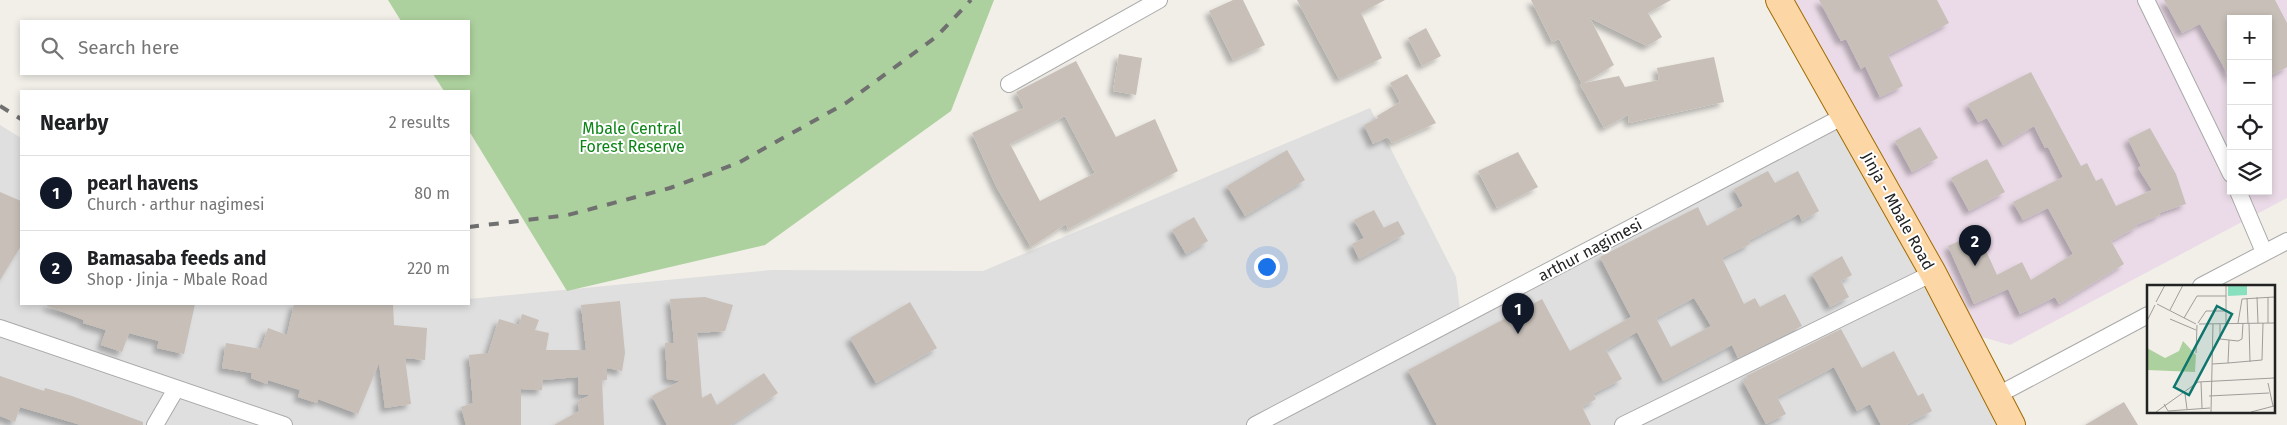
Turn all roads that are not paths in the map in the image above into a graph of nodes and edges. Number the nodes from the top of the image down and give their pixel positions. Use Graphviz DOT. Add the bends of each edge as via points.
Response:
graph roads {
  1 [pos="1159,0"];
  2 [pos="1779,0"];
  3 [pos="2146,0"];
  4 [pos="1009,84"];
  5 [pos="1844,116"];
  6 [pos="2227,166"];
  7 [pos="2240,195"];
  8 [pos="2287,241"];
  9 [pos="2264,252"];
  10 [pos="1933,273"];
  11 [pos="2203,285"];
  12 [pos="2147,316"];
  13 [pos="0,328"];
  14 [pos="176,388"];
  15 [pos="1996,396"];
  16 [pos="155,425"];
  17 [pos="284,425"];
  18 [pos="1255,425"];
  19 [pos="1623,425"];
  20 [pos="2012,425"];
  1 -- 4 [label="street"];
  2 -- 5 [label="main road, Jinja - Mbale Road"];
  3 -- 6 [label="street"];
  5 -- 10 [label="main road, Jinja - Mbale Road"];
  5 -- 18 [label="street, arthur nagimesi"];
  7 -- 9 [label="street"];
  8 -- 9 [label="street"];
  9 -- 11 [label="street"];
  10 -- 15 [label="main road, Jinja - Mbale Road"];
  10 -- 19 [label="street"];
  12 -- 15 [label="street"];
  13 -- 14 [label="street"];
  14 -- 16 [label="street"];
  14 -- 17 [label="street"];
  15 -- 20 [label="main road, Jinja - Mbale Road"];
}
